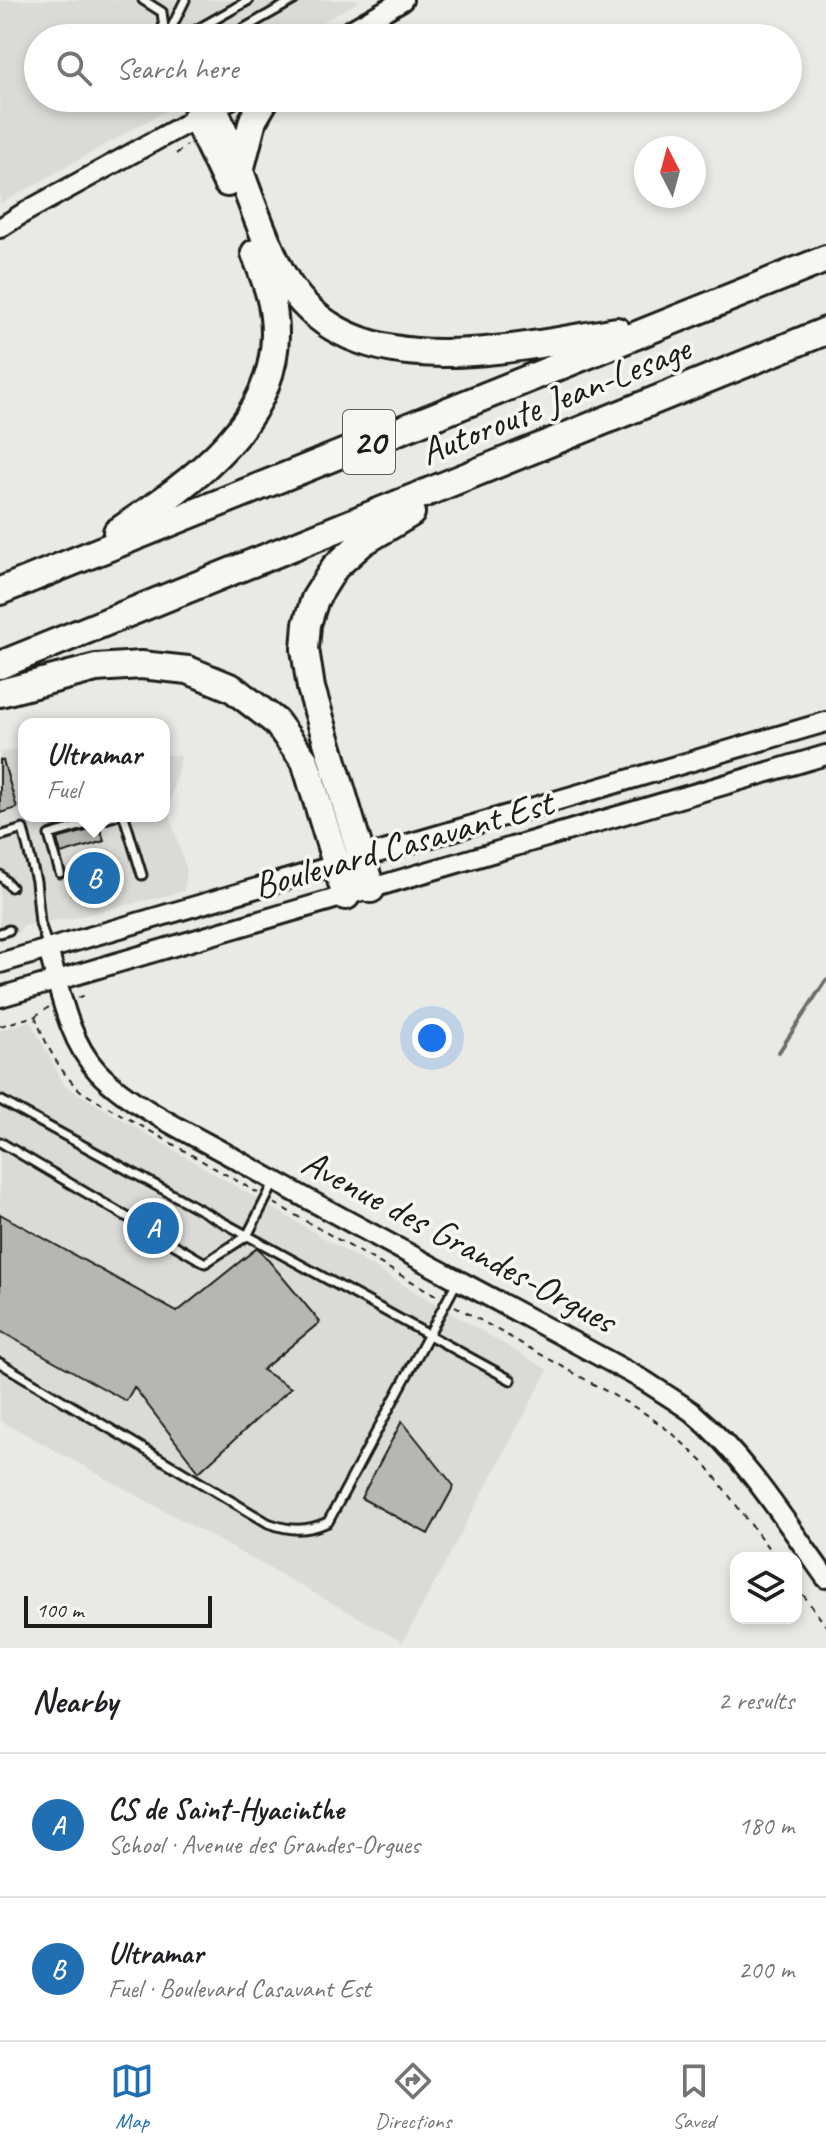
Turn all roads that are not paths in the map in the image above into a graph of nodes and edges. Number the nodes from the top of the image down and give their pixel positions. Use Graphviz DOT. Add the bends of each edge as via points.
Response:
graph roads {
  1 [pos="143,0"];
  2 [pos="185,0"];
  3 [pos="249,0"];
  4 [pos="294,0"];
  5 [pos="394,2"];
  6 [pos="164,24"];
  7 [pos="173,24"];
  8 [pos="207,24"];
  9 [pos="252,24"];
  10 [pos="359,24"];
  11 [pos="207,112"];
  12 [pos="214,112"];
  13 [pos="216,112"];
  14 [pos="258,112"];
  15 [pos="240,171"];
  16 [pos="0,228"];
  17 [pos="826,259"];
  18 [pos="664,323"];
  19 [pos="826,331"];
  20 [pos="491,467"];
  21 [pos="74,561"];
  22 [pos="0,591"];
  23 [pos="0,665"];
  24 [pos="0,693"];
  25 [pos="826,722"];
  26 [pos="826,755"];
  27 [pos="94,822"];
  28 [pos="126,822"];
  29 [pos="0,836"];
  30 [pos="349,861"];
  31 [pos="60,873"];
  32 [pos="0,875"];
  33 [pos="142,875"];
  34 [pos="11,887"];
  35 [pos="358,892"];
  36 [pos="9,930"];
  37 [pos="0,933"];
  38 [pos="48,949"];
  39 [pos="0,963"];
  40 [pos="58,980"];
  41 [pos="0,997"];
  42 [pos="0,1100"];
  43 [pos="0,1142"];
  44 [pos="271,1190"];
  45 [pos="247,1236"];
  46 [pos="459,1278"];
  47 [pos="430,1336"];
  48 [pos="0,1363"];
  49 [pos="511,1380"];
  50 [pos="826,1578"];
  1 -- 6 [label="lane" via="162,12"];
  2 -- 7 [label="lane"];
  3 -- 8 [label="lane"];
  4 -- 9 [label="lane"];
  5 -- 10 [label="street"];
  11 -- 16 [label="street"];
  12 -- 21 [label="highway" via="218,163 267,282 275,329 269,374 254,409 216,456 173,494"];
  13 -- 15 [label="highway"];
  14 -- 15 [label="highway"];
  15 -- 18 [label="highway" via="293,290 334,329 362,343 417,352 483,350"];
  17 -- 18 [label="highway, Autoroute Jean-Lesage / 20"];
  18 -- 21 [label="highway, Autoroute Jean-Lesage / 20"];
  19 -- 20 [label="highway, Autoroute Jean-Lesage / 20"];
  20 -- 23 [label="highway, Autoroute Jean-Lesage / 20"];
  20 -- 30 [label="highway" via="353,549 327,576 310,612 305,637 308,675"];
  21 -- 22 [label="highway, Autoroute Jean-Lesage / 20"];
  24 -- 30 [label="highway" via="73,673 130,665 180,669 223,683 268,714 297,748"];
  25 -- 30 [label="street, Boulevard Casavant Est"];
  26 -- 35 [label="street, Boulevard Casavant Est"];
  27 -- 31 [label="lane" via="49,835"];
  28 -- 33 [label="lane"];
  29 -- 38 [label="lane" via="23,829"];
  30 -- 35 [label="highway"];
  30 -- 38 [label="street, Boulevard Casavant Est"];
  32 -- 34 [label="lane"];
  35 -- 40 [label="street, Boulevard Casavant Est"];
  36 -- 37 [label="lane"];
  38 -- 39 [label="street, Boulevard Casavant Est"];
  38 -- 40 [label="street, Avenue des Grandes-Orgues"];
  40 -- 41 [label="street, Boulevard Casavant Est"];
  40 -- 44 [label="street, Avenue des Grandes-Orgues" via="72,1029 98,1072"];
  42 -- 45 [label="lane"];
  43 -- 45 [label="lane" via="205,1263"];
  44 -- 45 [label="lane"];
  44 -- 46 [label="street, Avenue des Grandes-Orgues"];
  45 -- 47 [label="lane"];
  46 -- 47 [label="lane"];
  46 -- 50 [label="street, Avenue des Grandes-Orgues" via="691,1412 757,1483"];
  47 -- 48 [label="lane" via="328,1522 290,1531 268,1523"];
  47 -- 49 [label="lane"];
}
